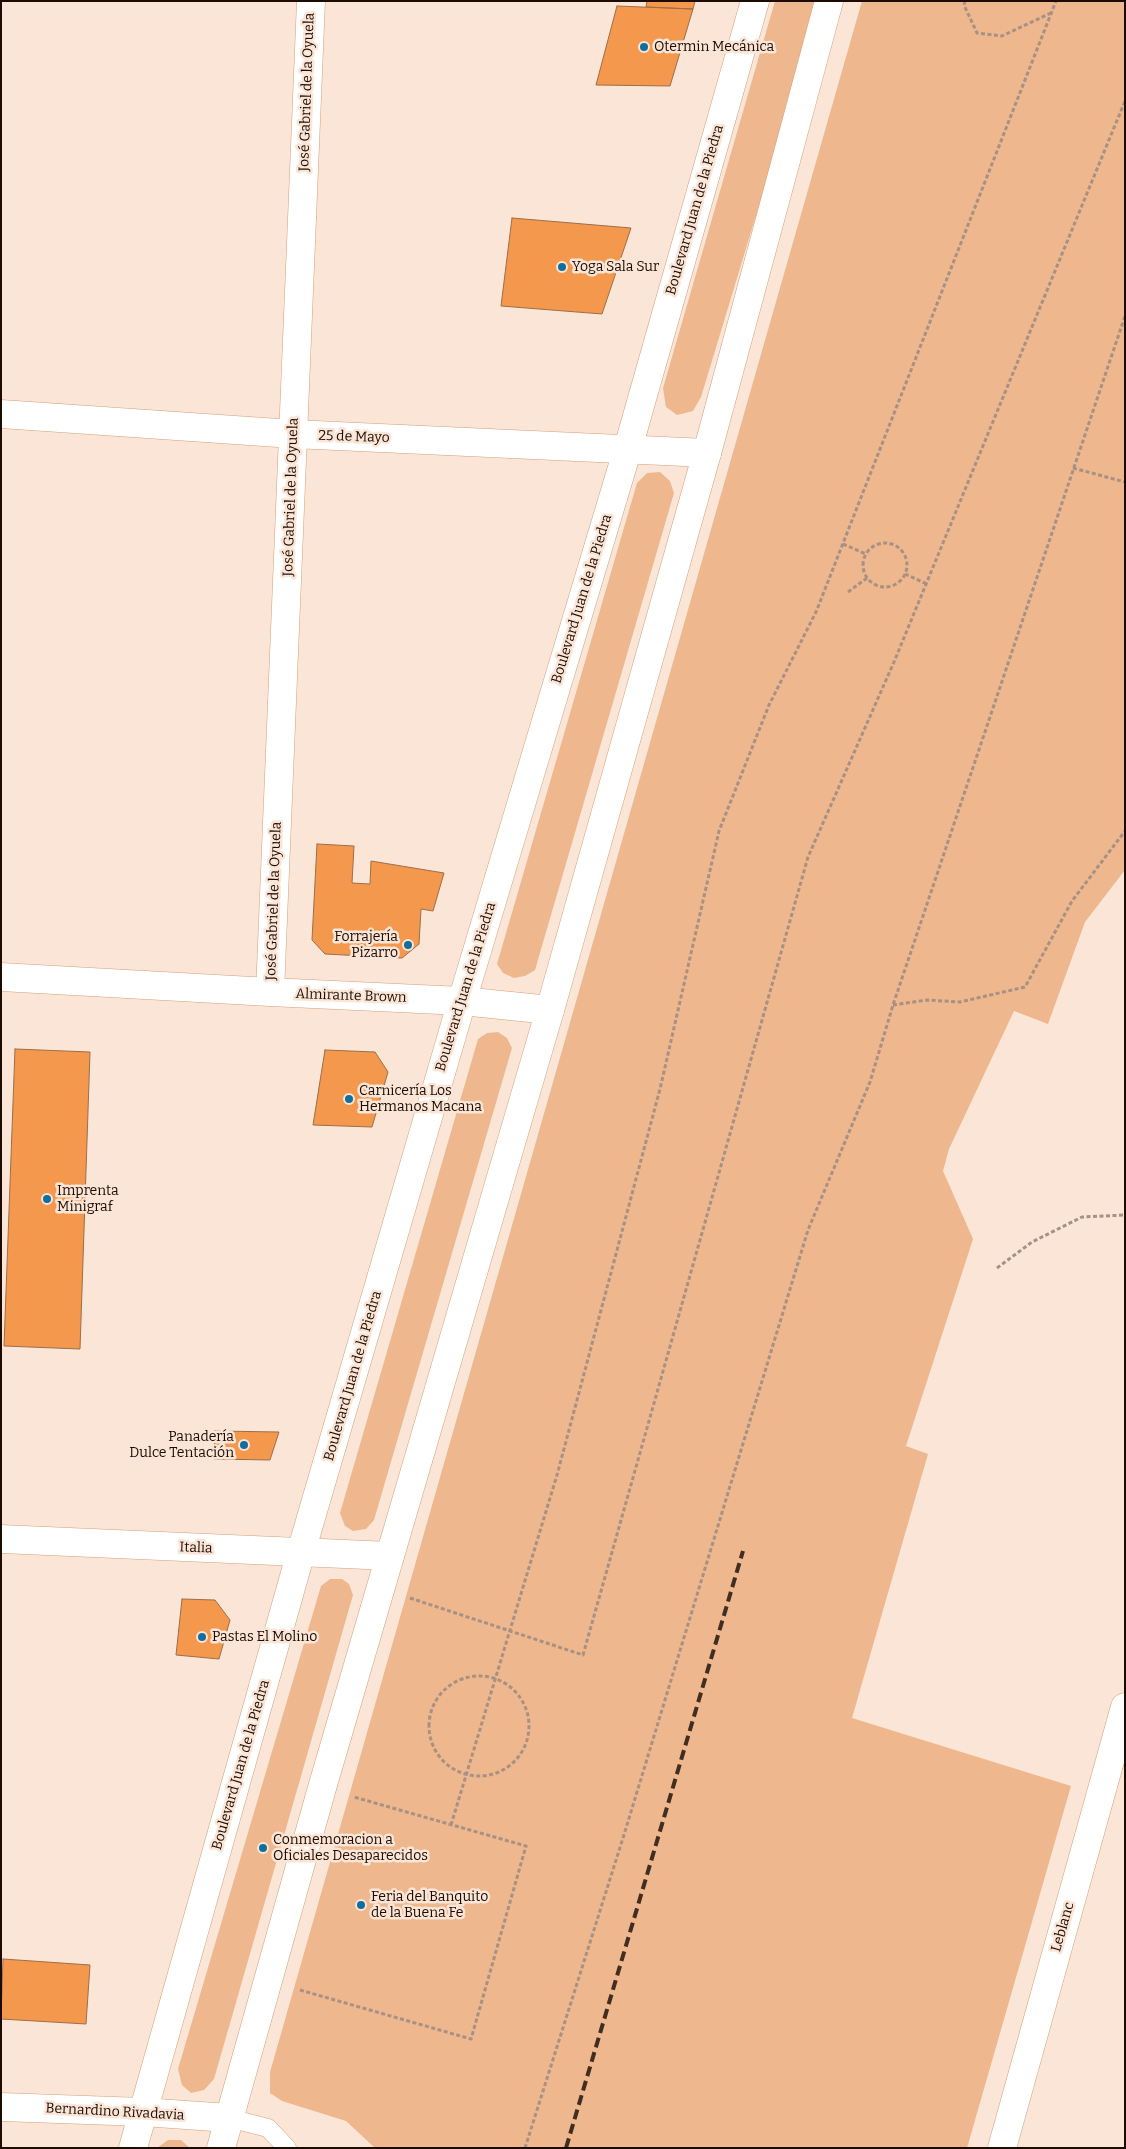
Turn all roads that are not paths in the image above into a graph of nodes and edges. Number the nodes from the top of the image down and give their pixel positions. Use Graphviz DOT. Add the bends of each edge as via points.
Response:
graph roads {
  1 [pos="311,1"];
  2 [pos="755,1"];
  3 [pos="829,1"];
  4 [pos="1,414"];
  5 [pos="293,434"];
  6 [pos="628,448"];
  7 [pos="707,453"];
  8 [pos="1,977"];
  9 [pos="270,992"];
  10 [pos="462,1000"];
  11 [pos="550,1010"];
  12 [pos="1,1540"];
  13 [pos="301,1552"];
  14 [pos="390,1556"];
  15 [pos="1125,1707"];
  16 [pos="1,2107"];
  17 [pos="143,2112"];
  18 [pos="229,2118"];
  19 [pos="133,2148"];
  20 [pos="221,2148"];
  21 [pos="287,2148"];
  22 [pos="1002,2148"];
  1 -- 5 [label="main road, José Gabriel de la Oyuela"];
  2 -- 6 [label="main road, Boulevard Juan de la Piedra"];
  3 -- 7 [label="main road"];
  4 -- 5 [label="main road, 25 de Mayo"];
  5 -- 6 [label="main road, 25 de Mayo"];
  5 -- 9 [label="main road, José Gabriel de la Oyuela"];
  6 -- 7 [label="main road, 25 de Mayo"];
  6 -- 10 [label="main road, Boulevard Juan de la Piedra"];
  7 -- 11 [label="main road"];
  8 -- 9 [label="main road, Almirante Brown"];
  9 -- 10 [label="main road, Almirante Brown"];
  10 -- 11 [label="main road, Almirante Brown"];
  10 -- 13 [label="main road, Boulevard Juan de la Piedra"];
  11 -- 14 [label="main road"];
  12 -- 13 [label="main road, Italia"];
  13 -- 14 [label="main road, Italia"];
  13 -- 17 [label="main road, Boulevard Juan de la Piedra"];
  14 -- 18 [label="main road"];
  15 -- 22 [label="main road, Leblanc"];
  16 -- 17 [label="main road, Bernardino Rivadavia"];
  17 -- 18 [label="main road, Bernardino Rivadavia"];
  17 -- 19 [label="main road, Boulevard Juan de la Piedra"];
  18 -- 20 [label="main road"];
  18 -- 21 [label="lane" via="268,2128"];
}
